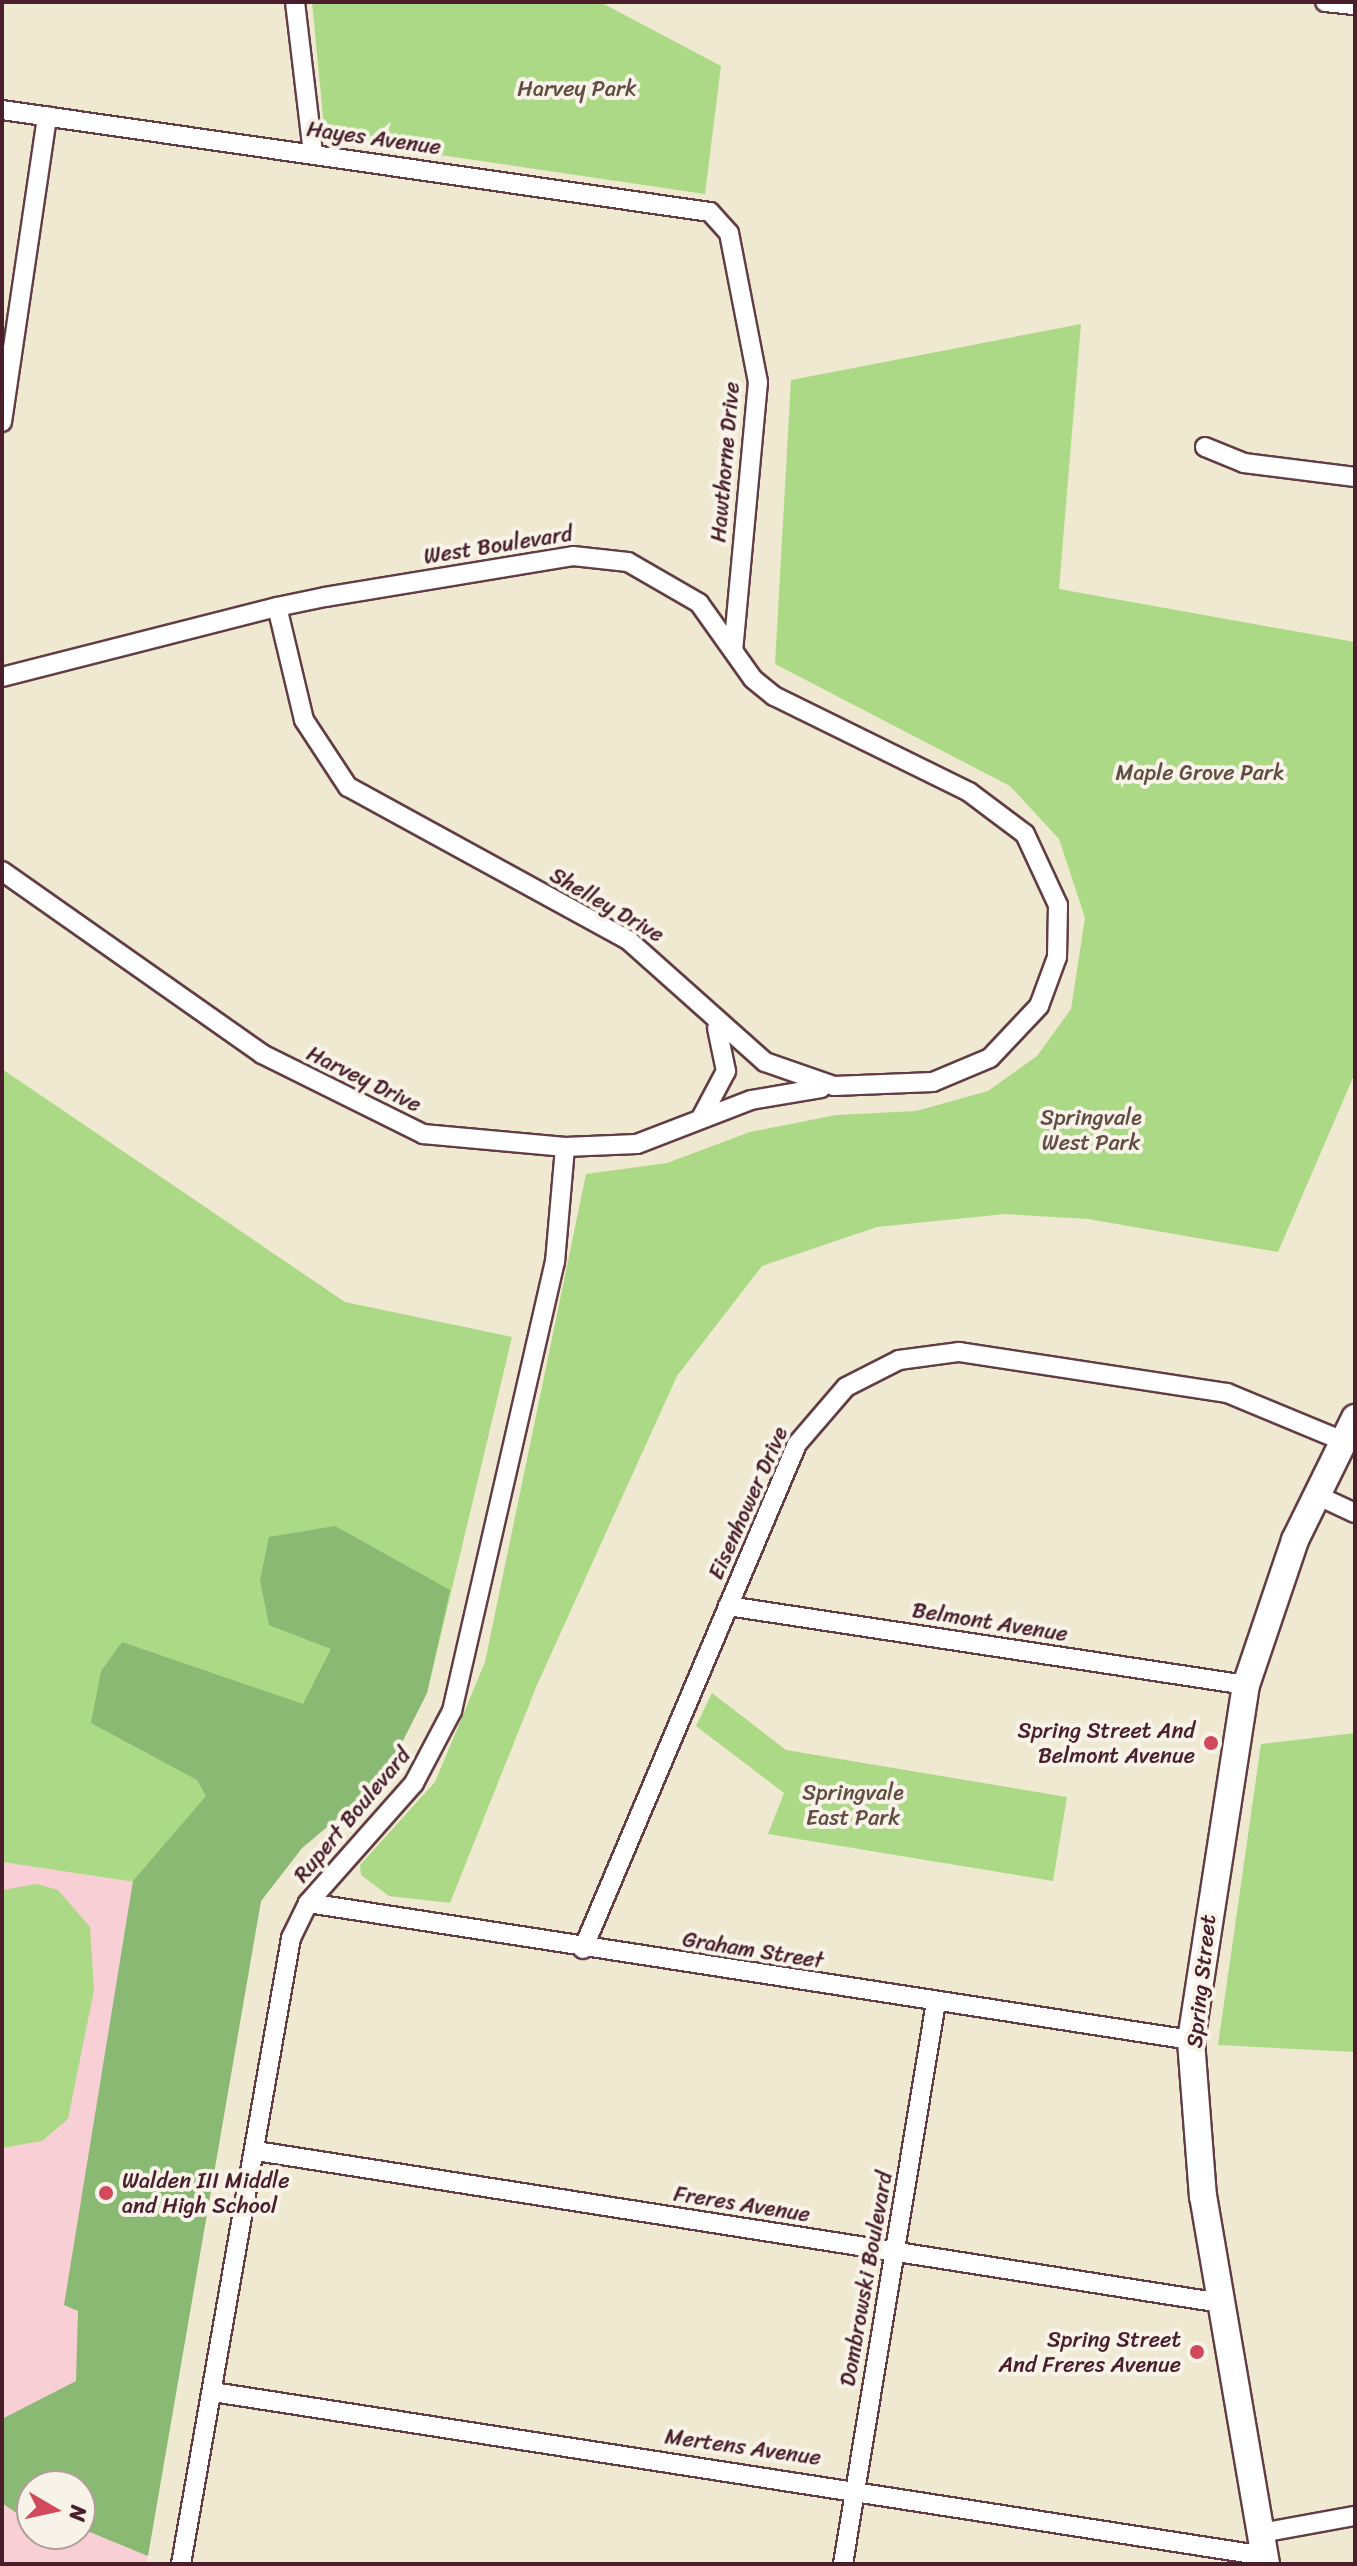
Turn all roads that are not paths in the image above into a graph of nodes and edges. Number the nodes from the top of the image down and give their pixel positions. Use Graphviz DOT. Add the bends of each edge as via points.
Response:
graph roads {
  1 [pos="295,2"];
  2 [pos="1325,2"];
  3 [pos="1355,5"];
  4 [pos="2,110"];
  5 [pos="47,116"];
  6 [pos="313,154"];
  7 [pos="729,233"];
  8 [pos="3,411"];
  9 [pos="1205,447"];
  10 [pos="1355,477"];
  11 [pos="277,607"];
  12 [pos="733,649"];
  13 [pos="2,677"];
  14 [pos="2,871"];
  15 [pos="709,1016"];
  16 [pos="1012,1041"];
  17 [pos="852,1088"];
  18 [pos="689,1127"];
  19 [pos="565,1147"];
  20 [pos="1349,1429"];
  21 [pos="1314,1494"];
  22 [pos="1355,1513"];
  23 [pos="728,1606"];
  24 [pos="1246,1685"];
  25 [pos="308,1903"];
  26 [pos="583,1949"];
  27 [pos="936,2002"];
  28 [pos="1191,2040"];
  29 [pos="256,2151"];
  30 [pos="896,2253"];
  31 [pos="1221,2303"];
  32 [pos="213,2392"];
  33 [pos="855,2487"];
  34 [pos="1355,2516"];
  35 [pos="1264,2551"];
  36 [pos="181,2564"];
  37 [pos="843,2564"];
  1 -- 6 [label="street"];
  2 -- 3 [label="street"];
  4 -- 5 [label="street, Hayes Avenue"];
  5 -- 6 [label="street, Hayes Avenue"];
  5 -- 8 [label="street"];
  6 -- 7 [label="street, Hayes Avenue" via="690,206 710,212"];
  7 -- 12 [label="street, Hawthorne Drive" via="758,382"];
  9 -- 10 [label="street" via="1244,463"];
  11 -- 12 [label="street, West Boulevard" via="601,556 678,585"];
  11 -- 13 [label="street, West Boulevard"];
  11 -- 15 [label="street, Shelley Drive" via="304,720 348,787 628,940"];
  12 -- 16 [label="street, West Boulevard" via="774,696 969,792 1025,834 1051,879 1060,931 1051,981"];
  14 -- 19 [label="street, Harvey Drive" via="238,1039 396,1125 443,1138"];
  15 -- 17 [label="street, Shelley Drive" via="781,1070"];
  15 -- 18 [label="street" via="724,1045 726,1071 715,1101"];
  16 -- 17 [label="street, Shelley Drive" via="933,1082"];
  17 -- 18 [label="street, Harvey Drive" via="775,1094"];
  18 -- 19 [label="street, Harvey Drive" via="637,1144"];
  19 -- 25 [label="street, Rupert Boulevard" via="555,1262 452,1711 414,1783"];
  20 -- 21 [label="main road, Spring Street"];
  20 -- 23 [label="street, Eisenhower Drive" via="1195,1387 959,1352 899,1360 846,1387 814,1419"];
  21 -- 22 [label="street"];
  21 -- 24 [label="main road, Spring Street"];
  23 -- 24 [label="street, Belmont Avenue"];
  23 -- 26 [label="street, Eisenhower Drive"];
  24 -- 28 [label="main road, Spring Street"];
  25 -- 26 [label="street, Graham Street"];
  25 -- 29 [label="street, Rupert Boulevard" via="291,1938"];
  26 -- 27 [label="street, Graham Street"];
  27 -- 28 [label="street, Graham Street"];
  27 -- 30 [label="street, Dombrowski Boulevard"];
  28 -- 31 [label="main road, Spring Street"];
  29 -- 30 [label="street, Freres Avenue"];
  29 -- 32 [label="street, Rupert Boulevard"];
  30 -- 31 [label="street, Freres Avenue"];
  30 -- 33 [label="street, Dombrowski Boulevard"];
  31 -- 35 [label="main road, Spring Street"];
  32 -- 33 [label="street, Mertens Avenue"];
  32 -- 36 [label="street, Rupert Boulevard"];
  33 -- 35 [label="street, Mertens Avenue"];
  33 -- 37 [label="street, Dombrowski Boulevard"];
  34 -- 35 [label="street, Mertens Avenue"];
}
